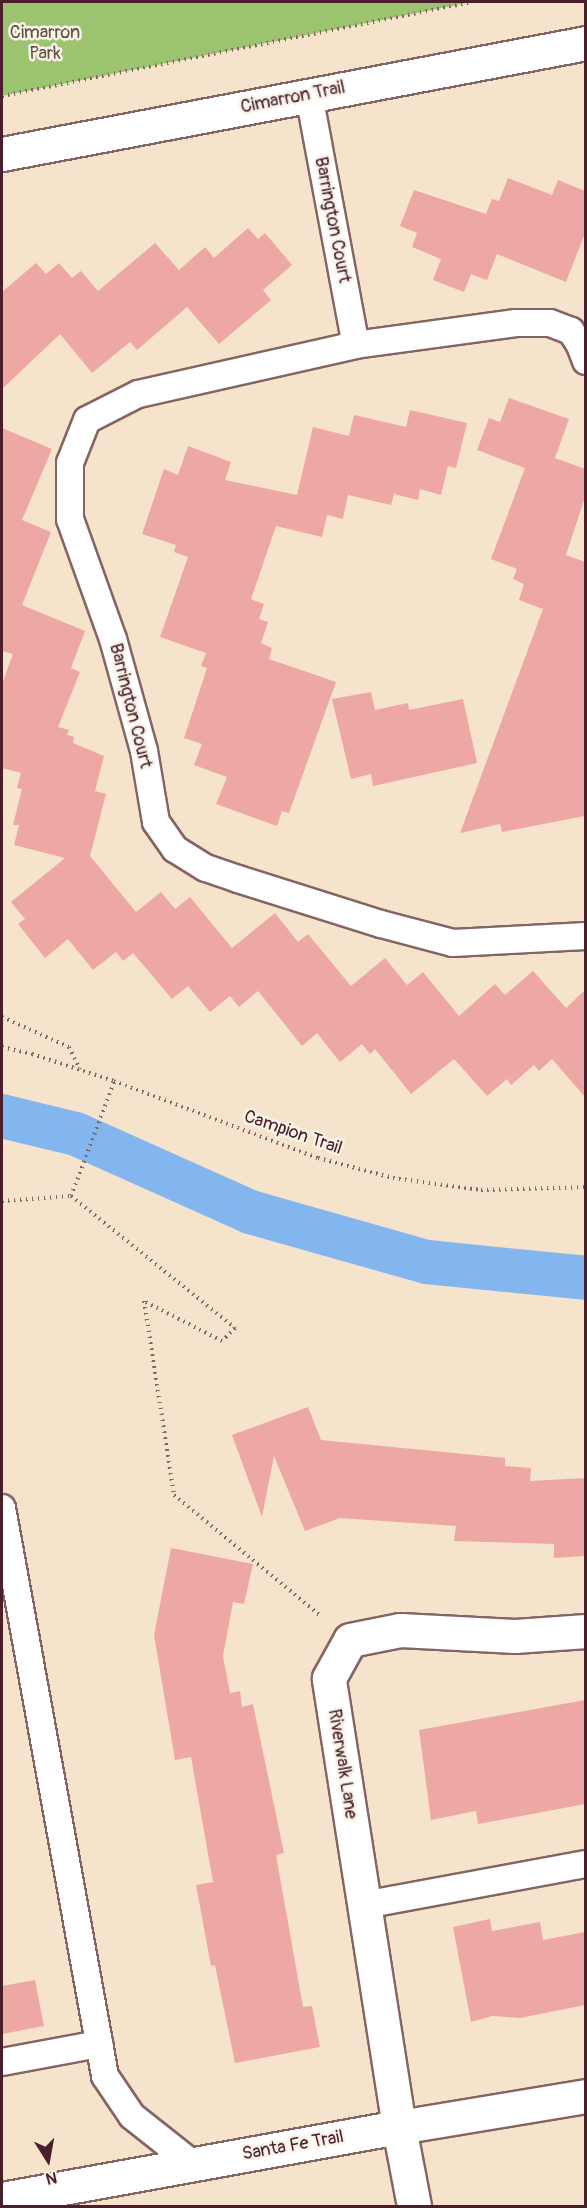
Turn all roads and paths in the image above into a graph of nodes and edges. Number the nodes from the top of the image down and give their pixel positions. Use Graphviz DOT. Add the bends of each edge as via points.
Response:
graph roads {
  1 [pos="472,2"];
  2 [pos="585,43"];
  3 [pos="309,95"];
  4 [pos="2,96"];
  5 [pos="2,154"];
  6 [pos="356,345"];
  7 [pos="585,361"];
  8 [pos="585,936"];
  9 [pos="2,1017"];
  10 [pos="2,1047"];
  11 [pos="80,1070"];
  12 [pos="114,1082"];
  13 [pos="585,1187"];
  14 [pos="71,1196"];
  15 [pos="2,1201"];
  16 [pos="2,1508"];
  17 [pos="8,1579"];
  18 [pos="585,1631"];
  19 [pos="350,1640"];
  20 [pos="585,1864"];
  21 [pos="364,1905"];
  22 [pos="99,2044"];
  23 [pos="2,2062"];
  24 [pos="585,2096"];
  25 [pos="399,2127"];
  26 [pos="194,2164"];
  27 [pos="2,2199"];
  28 [pos="414,2206"];
  1 -- 4 [label="path"];
  2 -- 3 [label="street, Cimarron Trail"];
  3 -- 5 [label="street, Cimarron Trail"];
  3 -- 6 [label="lane, Barrington Court"];
  6 -- 7 [label="lane, Barrington Court" via="516,323 550,322 570,331"];
  6 -- 8 [label="lane, Barrington Court" via="138,394 87,420 70,464 70,519 113,639 144,751 156,822 175,849 206,868 381,924 453,943"];
  9 -- 11 [label="path" via="69,1047"];
  10 -- 11 [label="path, Campion Trail"];
  11 -- 12 [label="path, Campion Trail"];
  12 -- 13 [label="path, Campion Trail" via="318,1158 393,1178 481,1190"];
  12 -- 14 [label="path"];
  14 -- 15 [label="path"];
  14 -- 19 [label="path" via="235,1328 222,1341 144,1301 174,1495"];
  16 -- 17 [label="lane"];
  17 -- 22 [label="lane"];
  18 -- 19 [label="street" via="515,1636 400,1630"];
  19 -- 21 [label="street, Riverwalk Lane" via="329,1678"];
  20 -- 21 [label="lane"];
  21 -- 25 [label="street, Riverwalk Lane"];
  22 -- 23 [label="lane"];
  22 -- 26 [label="lane" via="105,2076 132,2116"];
  24 -- 25 [label="street, Santa Fe Trail"];
  25 -- 26 [label="street, Santa Fe Trail"];
  25 -- 28 [label="street, Riverwalk Lane"];
  26 -- 27 [label="street, Santa Fe Trail"];
}
